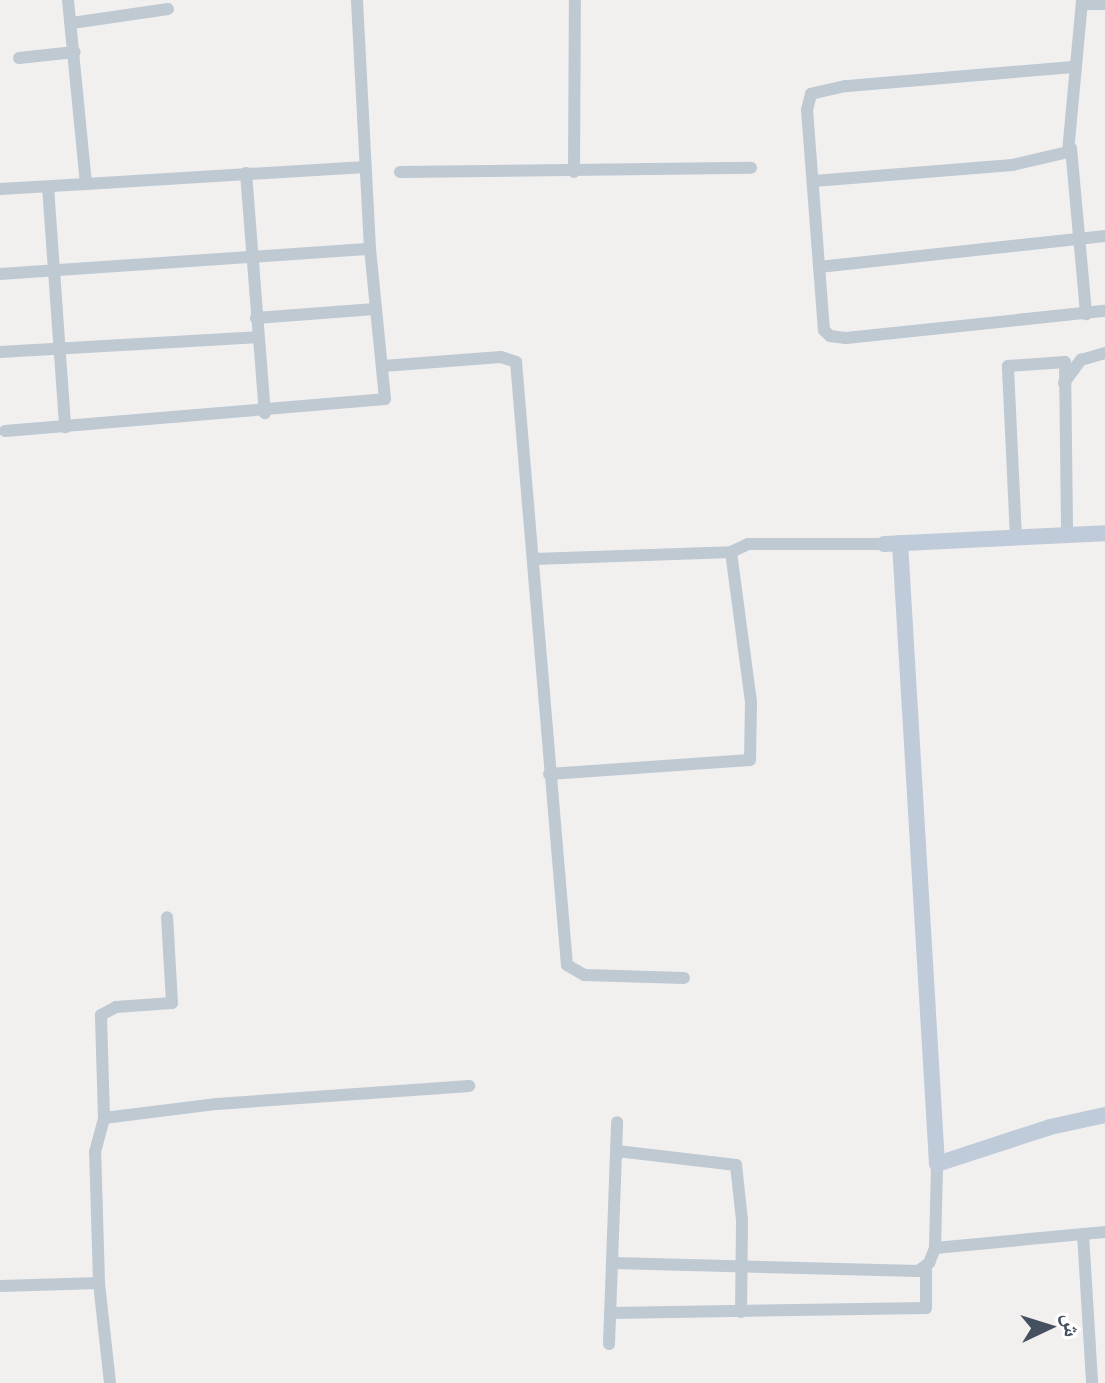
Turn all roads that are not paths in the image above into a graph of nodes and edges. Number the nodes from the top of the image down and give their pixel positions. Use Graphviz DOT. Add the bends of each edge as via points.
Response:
graph roads {
  1 [pos="68,0"];
  2 [pos="357,0"];
  3 [pos="369,0"];
  4 [pos="575,0"];
  5 [pos="1082,2"];
  6 [pos="1105,4"];
  7 [pos="168,9"];
  8 [pos="72,23"];
  9 [pos="75,52"];
  10 [pos="19,58"];
  11 [pos="1073,67"];
  12 [pos="1071,148"];
  13 [pos="365,167"];
  14 [pos="751,168"];
  15 [pos="400,172"];
  16 [pos="574,172"];
  17 [pos="246,173"];
  18 [pos="814,181"];
  19 [pos="86,184"];
  20 [pos="48,187"];
  21 [pos="0,189"];
  22 [pos="1105,236"];
  23 [pos="1076,240"];
  24 [pos="370,249"];
  25 [pos="252,260"];
  26 [pos="819,267"];
  27 [pos="52,270"];
  28 [pos="0,274"];
  29 [pos="375,309"];
  30 [pos="1105,311"];
  31 [pos="1086,314"];
  32 [pos="256,318"];
  33 [pos="257,337"];
  34 [pos="57,349"];
  35 [pos="0,352"];
  36 [pos="1105,353"];
  37 [pos="383,366"];
  38 [pos="1064,383"];
  39 [pos="265,413"];
  40 [pos="65,427"];
  41 [pos="5,431"];
  42 [pos="1105,533"];
  43 [pos="1067,534"];
  44 [pos="1016,538"];
  45 [pos="892,544"];
  46 [pos="731,552"];
  47 [pos="534,559"];
  48 [pos="549,774"];
  49 [pos="167,917"];
  50 [pos="684,978"];
  51 [pos="469,1086"];
  52 [pos="1105,1115"];
  53 [pos="104,1118"];
  54 [pos="617,1122"];
  55 [pos="617,1151"];
  56 [pos="937,1164"];
  57 [pos="1105,1232"];
  58 [pos="1083,1234"];
  59 [pos="935,1248"];
  60 [pos="613,1263"];
  61 [pos="741,1266"];
  62 [pos="926,1267"];
  63 [pos="99,1283"];
  64 [pos="0,1286"];
  65 [pos="741,1312"];
  66 [pos="610,1313"];
  67 [pos="609,1344"];
  68 [pos="110,1383"];
  69 [pos="1092,1383"];
  1 -- 8 [label="street"];
  2 -- 3 [label="street"];
  2 -- 13 [label="street"];
  4 -- 16 [label="street"];
  5 -- 6 [label="street"];
  5 -- 11 [label="street"];
  7 -- 8 [label="street"];
  8 -- 9 [label="street"];
  9 -- 10 [label="street"];
  9 -- 19 [label="street"];
  11 -- 12 [label="street"];
  11 -- 18 [label="street" via="818,90 807,110"];
  12 -- 18 [label="street" via="1058,157 1012,165"];
  12 -- 23 [label="street"];
  13 -- 17 [label="street"];
  13 -- 24 [label="street"];
  14 -- 16 [label="street"];
  15 -- 16 [label="street"];
  17 -- 19 [label="street"];
  17 -- 25 [label="street"];
  18 -- 26 [label="street"];
  19 -- 20 [label="street"];
  20 -- 21 [label="street"];
  20 -- 27 [label="street"];
  22 -- 23 [label="street"];
  23 -- 26 [label="street"];
  23 -- 31 [label="street"];
  24 -- 25 [label="street"];
  24 -- 29 [label="street"];
  25 -- 27 [label="street"];
  25 -- 32 [label="street"];
  26 -- 31 [label="street" via="824,330 830,336"];
  27 -- 28 [label="street"];
  27 -- 34 [label="street"];
  29 -- 32 [label="street"];
  29 -- 37 [label="street"];
  30 -- 31 [label="street"];
  32 -- 33 [label="street"];
  33 -- 34 [label="street"];
  33 -- 39 [label="street"];
  34 -- 35 [label="street"];
  34 -- 40 [label="street"];
  36 -- 38 [label="street" via="1081,360"];
  37 -- 39 [label="street" via="386,395 380,402"];
  37 -- 47 [label="street" via="501,357 516,362"];
  38 -- 43 [label="street"];
  38 -- 44 [label="street" via="1065,362 1008,366"];
  39 -- 40 [label="street"];
  40 -- 41 [label="street"];
  42 -- 43 [label="street"];
  43 -- 44 [label="street"];
  44 -- 45 [label="street"];
  45 -- 46 [label="street" via="748,544"];
  45 -- 56 [label="street"];
  46 -- 47 [label="street"];
  46 -- 48 [label="street" via="751,702 750,760"];
  47 -- 48 [label="street"];
  48 -- 50 [label="street" via="567,965 584,975"];
  49 -- 53 [label="street" via="172,1003 116,1007 101,1015"];
  51 -- 53 [label="street" via="217,1104"];
  52 -- 56 [label="street"];
  53 -- 63 [label="street" via="95,1152"];
  54 -- 55 [label="street"];
  55 -- 60 [label="street"];
  55 -- 61 [label="street" via="736,1165"];
  56 -- 59 [label="street"];
  57 -- 58 [label="street"];
  58 -- 59 [label="street"];
  58 -- 69 [label="street"];
  59 -- 62 [label="street"];
  60 -- 61 [label="street"];
  60 -- 66 [label="street"];
  61 -- 62 [label="street"];
  61 -- 65 [label="street"];
  62 -- 65 [label="street" via="926,1308"];
  63 -- 64 [label="street"];
  63 -- 68 [label="street"];
  65 -- 66 [label="street"];
  66 -- 67 [label="street"];
}
